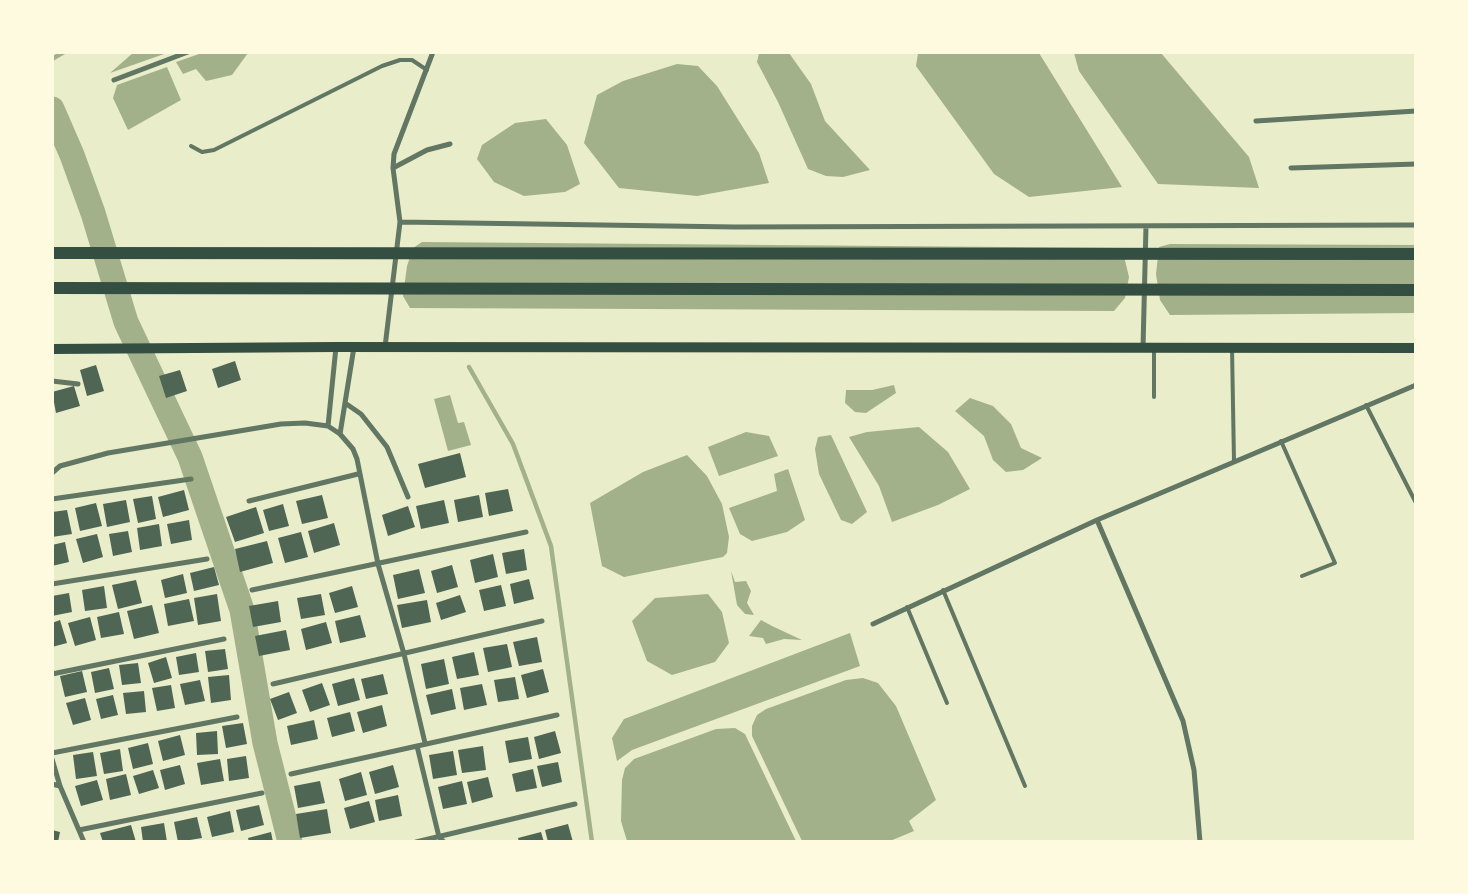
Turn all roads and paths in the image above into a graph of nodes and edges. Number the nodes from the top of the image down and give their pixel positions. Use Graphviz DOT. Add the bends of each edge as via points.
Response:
graph roads {
  1 [pos="188,52"];
  2 [pos="433,52"];
  3 [pos="427,70"];
  4 [pos="114,80"];
  5 [pos="1416,111"];
  6 [pos="1256,121"];
  7 [pos="450,144"];
  8 [pos="191,146"];
  9 [pos="1416,164"];
  10 [pos="393,168"];
  11 [pos="1291,168"];
  12 [pos="400,222"];
  13 [pos="1416,225"];
  14 [pos="1146,226"];
  15 [pos="52,253"];
  16 [pos="1416,254"];
  17 [pos="52,288"];
  18 [pos="1416,290"];
  19 [pos="336,347"];
  20 [pos="354,347"];
  21 [pos="385,348"];
  22 [pos="1148,348"];
  23 [pos="1232,348"];
  24 [pos="1416,348"];
  25 [pos="52,349"];
  26 [pos="52,381"];
  27 [pos="78,384"];
  28 [pos="1416,385"];
  29 [pos="1154,397"];
  30 [pos="346,403"];
  31 [pos="1366,405"];
  32 [pos="328,426"];
  33 [pos="340,434"];
  34 [pos="1281,441"];
  35 [pos="1234,462"];
  36 [pos="52,473"];
  37 [pos="358,474"];
  38 [pos="190,479"];
  39 [pos="408,497"];
  40 [pos="52,498"];
  41 [pos="249,501"];
  42 [pos="1416,503"];
  43 [pos="1097,520"];
  44 [pos="526,532"];
  45 [pos="207,559"];
  46 [pos="378,564"];
  47 [pos="1302,576"];
  48 [pos="52,584"];
  49 [pos="252,590"];
  50 [pos="943,590"];
  51 [pos="907,607"];
  52 [pos="542,621"];
  53 [pos="873,624"];
  54 [pos="224,639"];
  55 [pos="404,654"];
  56 [pos="52,674"];
  57 [pos="273,684"];
  58 [pos="947,703"];
  59 [pos="557,715"];
  60 [pos="237,717"];
  61 [pos="426,744"];
  62 [pos="417,746"];
  63 [pos="52,754"];
  64 [pos="52,759"];
  65 [pos="291,774"];
  66 [pos="52,784"];
  67 [pos="60,786"];
  68 [pos="1025,786"];
  69 [pos="262,793"];
  70 [pos="575,804"];
  71 [pos="79,830"];
  72 [pos="439,836"];
  73 [pos="84,842"];
  74 [pos="416,842"];
  75 [pos="444,842"];
  76 [pos="1200,842"];
  1 -- 4 [label="street"];
  2 -- 3 [label="street"];
  3 -- 8 [label="lane" via="412,60 400,60 214,150 202,152"];
  3 -- 10 [label="street" via="400,136"];
  5 -- 6 [label="street"];
  7 -- 10 [label="street" via="418,154"];
  9 -- 11 [label="street"];
  10 -- 12 [label="street"];
  12 -- 14 [label="street" via="735,227"];
  12 -- 21 [label="street"];
  13 -- 14 [label="street"];
  14 -- 22 [label="street"];
  15 -- 16 [label="highway"];
  17 -- 18 [label="highway"];
  19 -- 20 [label="main road"];
  19 -- 25 [label="main road"];
  19 -- 32 [label="street"];
  20 -- 21 [label="main road"];
  20 -- 30 [label="street"];
  21 -- 22 [label="main road"];
  22 -- 23 [label="main road"];
  22 -- 29 [label="lane"];
  23 -- 24 [label="main road"];
  23 -- 35 [label="lane"];
  26 -- 27 [label="street"];
  28 -- 31 [label="street"];
  30 -- 33 [label="street"];
  30 -- 39 [label="street" via="371,425 387,447"];
  31 -- 34 [label="street"];
  31 -- 42 [label="lane"];
  32 -- 33 [label="street"];
  32 -- 36 [label="street" via="281,424 108,453 60,466"];
  33 -- 37 [label="street" via="353,449"];
  34 -- 35 [label="street"];
  34 -- 47 [label="lane" via="1335,563"];
  35 -- 43 [label="street"];
  37 -- 41 [label="street"];
  37 -- 46 [label="street"];
  38 -- 40 [label="street"];
  43 -- 50 [label="street"];
  43 -- 76 [label="street" via="1183,721 1194,770"];
  44 -- 46 [label="street"];
  45 -- 48 [label="street"];
  46 -- 49 [label="street"];
  46 -- 55 [label="street"];
  50 -- 51 [label="street"];
  50 -- 68 [label="lane"];
  51 -- 53 [label="street"];
  51 -- 58 [label="lane"];
  52 -- 55 [label="street"];
  54 -- 56 [label="street"];
  55 -- 57 [label="street"];
  55 -- 61 [label="street"];
  59 -- 61 [label="street"];
  60 -- 63 [label="street"];
  61 -- 62 [label="street"];
  62 -- 65 [label="street"];
  62 -- 72 [label="street"];
  64 -- 67 [label="street"];
  66 -- 67 [label="street"];
  67 -- 71 [label="street"];
  69 -- 71 [label="street"];
  70 -- 72 [label="street"];
  71 -- 73 [label="street"];
  72 -- 74 [label="street"];
  72 -- 75 [label="street"];
}
